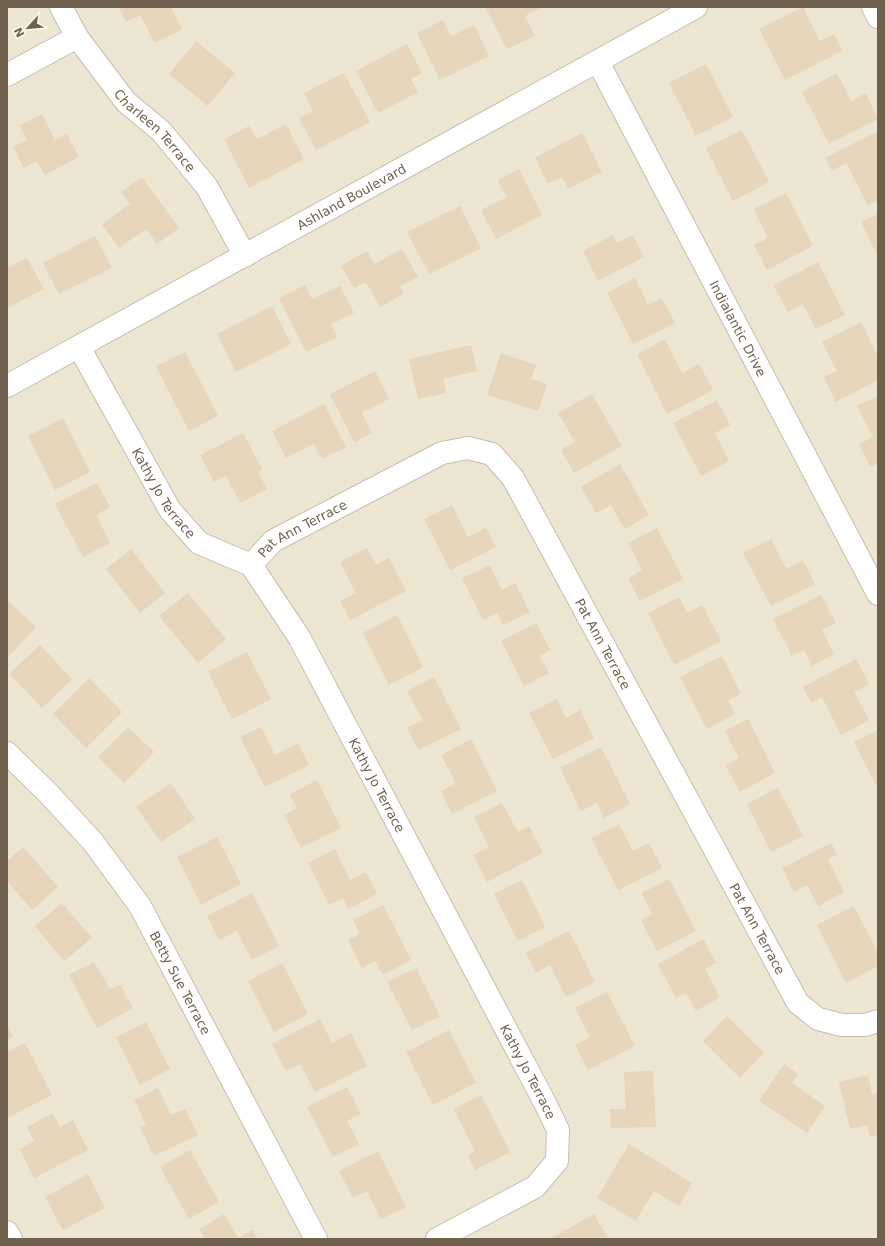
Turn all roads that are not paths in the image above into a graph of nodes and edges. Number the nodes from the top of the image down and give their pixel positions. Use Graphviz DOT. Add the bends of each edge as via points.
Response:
graph roads {
  1 [pos="61,7"];
  2 [pos="696,7"];
  3 [pos="873,7"];
  4 [pos="878,17"];
  5 [pos="77,37"];
  6 [pos="598,62"];
  7 [pos="7,75"];
  8 [pos="245,256"];
  9 [pos="79,347"];
  10 [pos="7,386"];
  11 [pos="251,565"];
  12 [pos="878,594"];
  13 [pos="7,753"];
  14 [pos="878,1021"];
  15 [pos="7,1232"];
  16 [pos="11,1239"];
  17 [pos="316,1239"];
  18 [pos="437,1239"];
  1 -- 5 [label="street, Charleen Terrace"];
  2 -- 6 [label="street, Ashland Boulevard"];
  3 -- 4 [label="street"];
  5 -- 7 [label="street"];
  5 -- 8 [label="street, Charleen Terrace" via="126,102 161,131 207,187"];
  6 -- 8 [label="street, Ashland Boulevard"];
  6 -- 12 [label="street, Indialantic Drive"];
  8 -- 9 [label="street, Ashland Boulevard"];
  9 -- 10 [label="street, Ashland Boulevard"];
  9 -- 11 [label="street, Kathy Jo Terrace" via="170,510 198,543"];
  11 -- 14 [label="street, Pat Ann Terrace" via="273,542 442,453 468,448 492,454 513,478 798,1003 818,1019 842,1025 865,1025"];
  11 -- 18 [label="street, Kathy Jo Terrace" via="299,637 558,1130 557,1161 535,1187"];
  13 -- 17 [label="street, Betty Sue Terrace" via="93,842 140,906"];
  15 -- 16 [label="street"];
}
